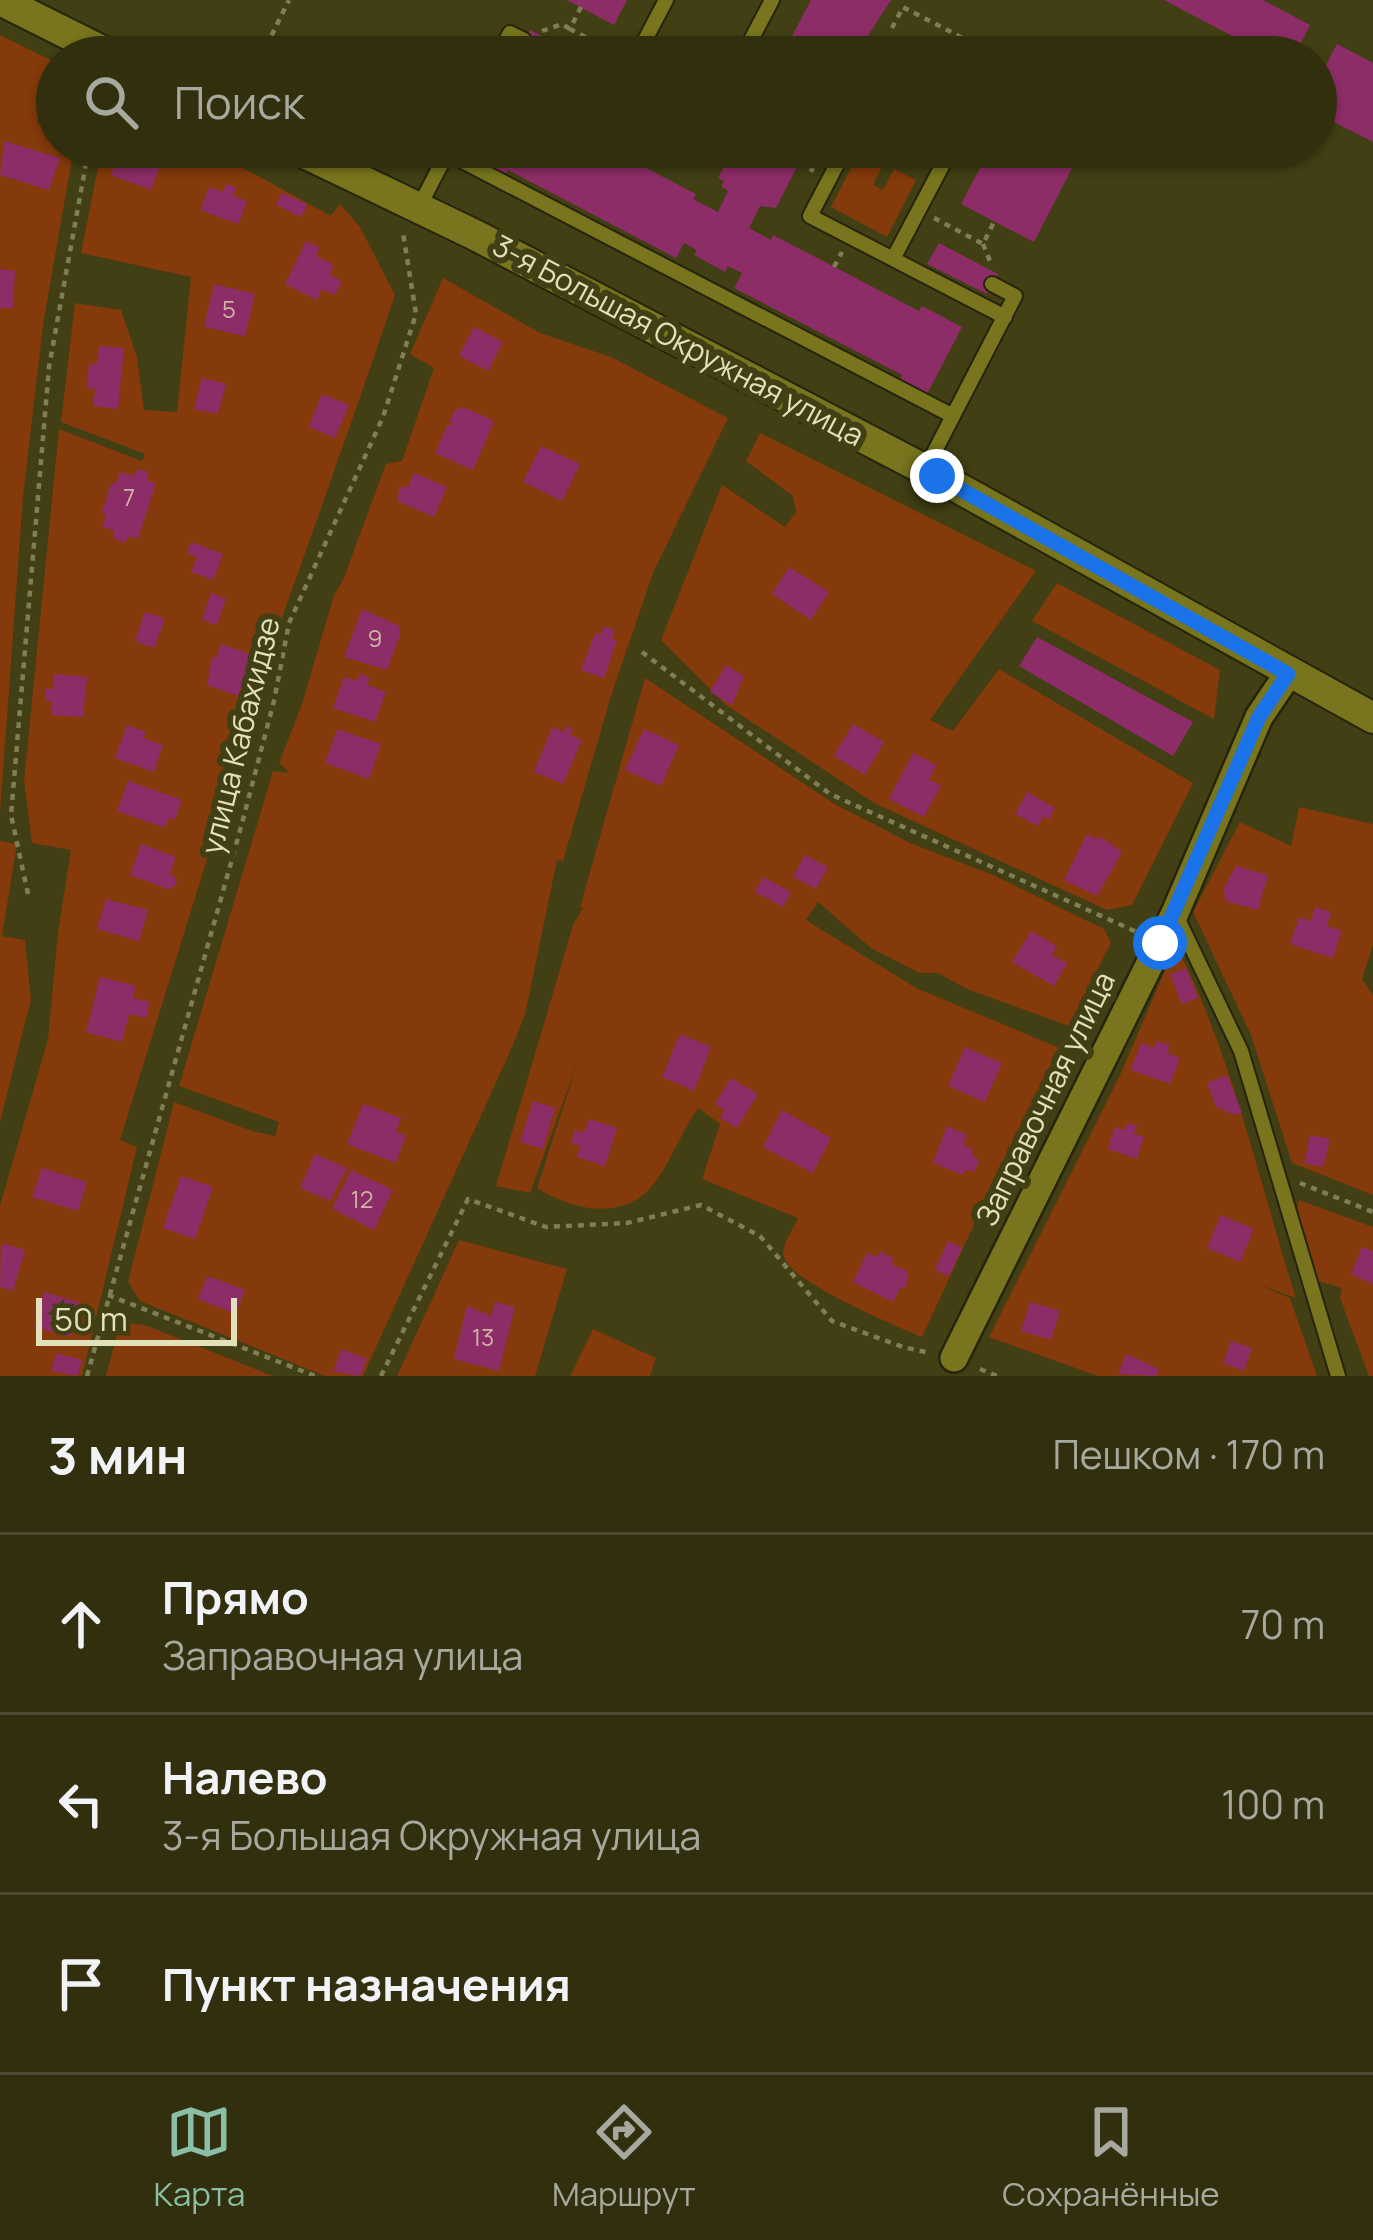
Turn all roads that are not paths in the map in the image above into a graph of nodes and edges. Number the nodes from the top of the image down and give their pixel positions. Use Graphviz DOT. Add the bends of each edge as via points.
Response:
graph roads {
  1 [pos="0,0"];
  2 [pos="666,0"];
  3 [pos="772,0"];
  4 [pos="73,36"];
  5 [pos="647,36"];
  6 [pos="753,36"];
  7 [pos="334,168"];
  8 [pos="435,168"];
  9 [pos="483,168"];
  10 [pos="835,168"];
  11 [pos="941,168"];
  12 [pos="406,204"];
  13 [pos="893,259"];
  14 [pos="992,276"];
  15 [pos="1005,317"];
  16 [pos="953,416"];
  17 [pos="925,470"];
  18 [pos="1288,674"];
  19 [pos="1373,718"];
  20 [pos="1175,914"];
  21 [pos="954,1358"];
  22 [pos="1338,1376"];
  1 -- 4 [label="street"];
  2 -- 5 [label="lane"];
  3 -- 6 [label="lane"];
  7 -- 12 [label="street, 3-я Большая Окружная улица"];
  8 -- 12 [label="lane"];
  9 -- 16 [label="lane"];
  10 -- 13 [label="lane" via="810,215"];
  11 -- 13 [label="lane"];
  12 -- 17 [label="street, 3-я Большая Окружная улица"];
  13 -- 15 [label="lane"];
  14 -- 15 [label="lane" via="1016,296"];
  15 -- 16 [label="lane"];
  16 -- 17 [label="lane"];
  17 -- 18 [label="street, 3-я Большая Окружная улица"];
  18 -- 19 [label="street, 3-я Большая Окружная улица"];
  18 -- 20 [label="street, Заправочная улица" via="1259,717"];
  20 -- 21 [label="street, Заправочная улица"];
  20 -- 22 [label="lane" via="1241,1051"];
}
